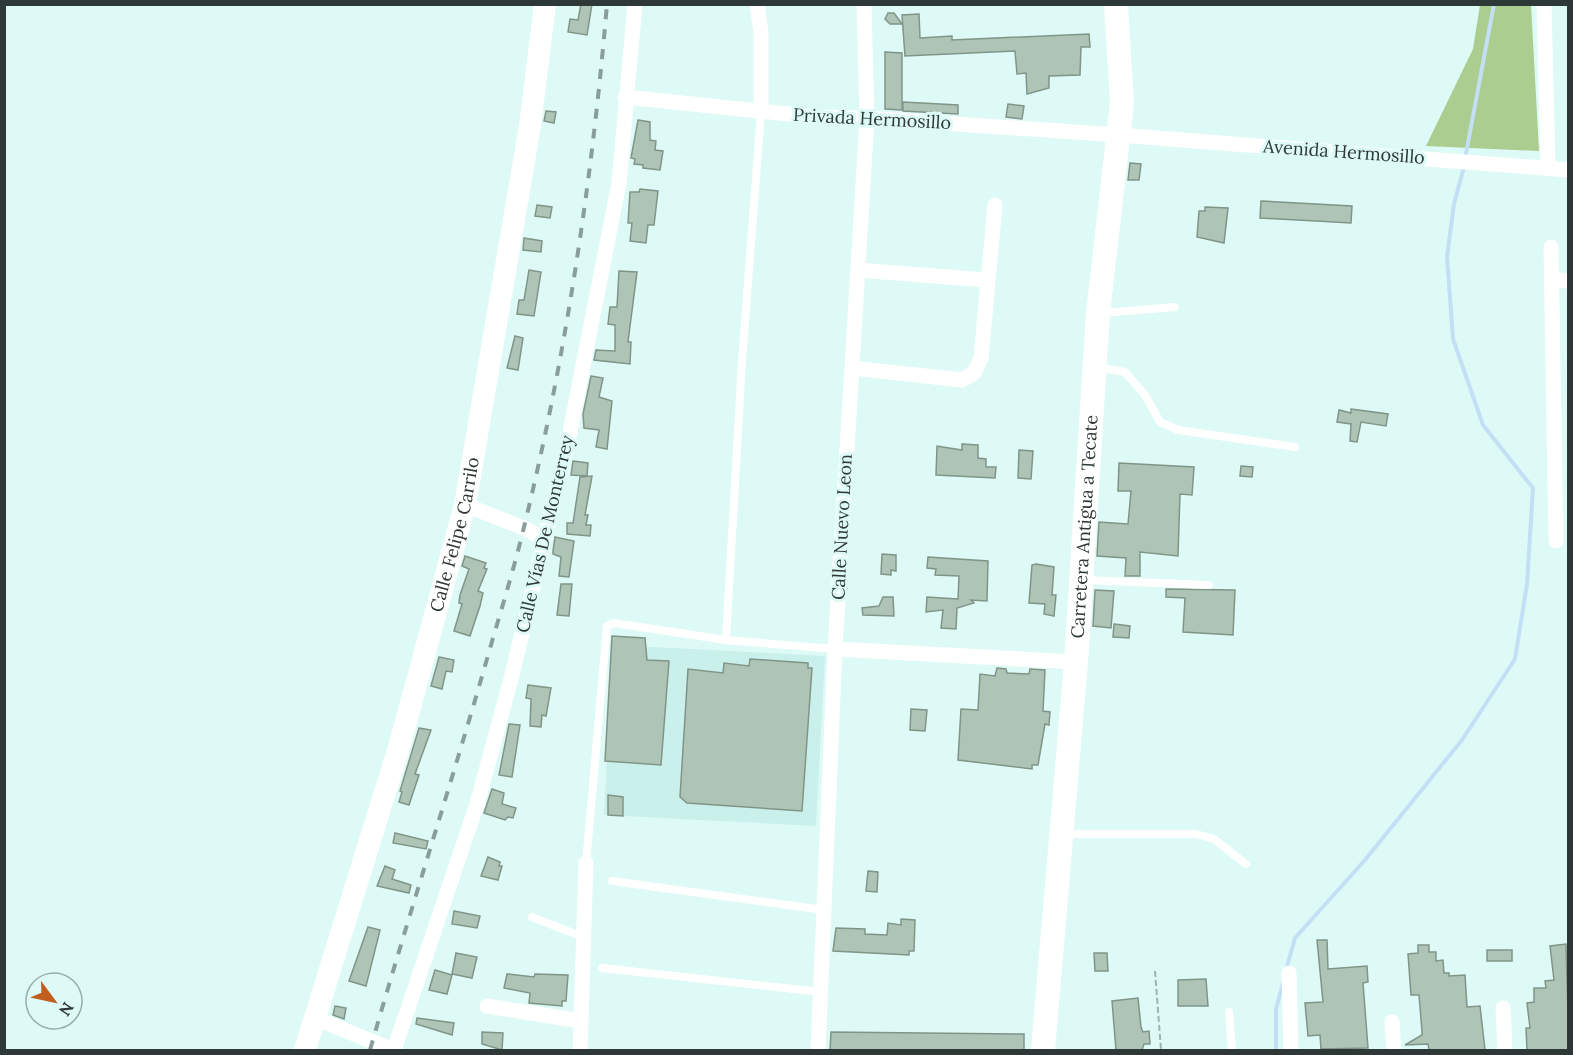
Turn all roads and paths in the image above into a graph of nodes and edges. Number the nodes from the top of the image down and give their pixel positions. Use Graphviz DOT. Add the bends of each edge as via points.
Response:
graph roads {
  1 [pos="545,4"];
  2 [pos="635,4"];
  3 [pos="757,4"];
  4 [pos="864,4"];
  5 [pos="1116,4"];
  6 [pos="1544,4"];
  7 [pos="625,97"];
  8 [pos="761,112"];
  9 [pos="867,118"];
  10 [pos="1119,135"];
  11 [pos="1548,168"];
  12 [pos="1569,170"];
  13 [pos="995,205"];
  14 [pos="1551,247"];
  15 [pos="858,270"];
  16 [pos="1551,279"];
  17 [pos="986,280"];
  18 [pos="1569,281"];
  19 [pos="1175,307"];
  20 [pos="1098,313"];
  21 [pos="1095,367"];
  22 [pos="852,368"];
  23 [pos="1561,380"];
  24 [pos="1295,447"];
  25 [pos="465,505"];
  26 [pos="545,539"];
  27 [pos="1556,541"];
  28 [pos="1081,580"];
  29 [pos="1209,585"];
  30 [pos="726,640"];
  31 [pos="835,649"];
  32 [pos="1076,662"];
  33 [pos="1061,834"];
  34 [pos="586,863"];
  35 [pos="1246,864"];
  36 [pos="612,881"];
  37 [pos="824,910"];
  38 [pos="532,917"];
  39 [pos="583,937"];
  40 [pos="602,968"];
  41 [pos="1155,970"];
  42 [pos="1289,974"];
  43 [pos="820,992"];
  44 [pos="487,1006"];
  45 [pos="1503,1008"];
  46 [pos="1229,1012"];
  47 [pos="315,1018"];
  48 [pos="580,1021"];
  49 [pos="1392,1022"];
  50 [pos="305,1050"];
  51 [pos="393,1050"];
  52 [pos="580,1050"];
  53 [pos="818,1050"];
  54 [pos="1043,1050"];
  55 [pos="1161,1050"];
  56 [pos="1232,1050"];
  57 [pos="1291,1050"];
  58 [pos="1394,1050"];
  59 [pos="1505,1050"];
  1 -- 25 [label="street, Calle Felipe Carrilo" via="526,148"];
  2 -- 7 [label="street, Calle Vías De Monterrey"];
  3 -- 8 [label="street"];
  4 -- 9 [label="street, Calle Nuevo Leon"];
  5 -- 10 [label="main road, Carretera Antigua a Tecate" via="1122,103"];
  6 -- 11 [label="street"];
  7 -- 8 [label="street, Privada Hermosillo"];
  7 -- 26 [label="street, Calle Vías De Monterrey" via="619,183"];
  8 -- 9 [label="street, Privada Hermosillo"];
  8 -- 30 [label="lane"];
  9 -- 10 [label="street, Privada Hermosillo"];
  9 -- 15 [label="street, Calle Nuevo Leon"];
  10 -- 11 [label="street, Avenida Hermosillo"];
  10 -- 20 [label="main road, Carretera Antigua a Tecate"];
  11 -- 12 [label="street, Avenida Hermosillo"];
  13 -- 17 [label="street"];
  14 -- 16 [label="street"];
  15 -- 17 [label="street"];
  15 -- 22 [label="street, Calle Nuevo Leon"];
  16 -- 18 [label="street"];
  16 -- 23 [label="street"];
  17 -- 22 [label="street" via="981,358 974,373 962,380"];
  19 -- 20 [label="lane"];
  20 -- 21 [label="main road, Carretera Antigua a Tecate"];
  21 -- 24 [label="lane" via="1125,372 1145,395 1160,422 1178,430"];
  21 -- 28 [label="main road, Carretera Antigua a Tecate"];
  22 -- 31 [label="street, Calle Nuevo Leon"];
  23 -- 27 [label="street"];
  25 -- 26 [label="street"];
  25 -- 47 [label="street, Calle Felipe Carrilo" via="400,744"];
  26 -- 51 [label="street, Calle Vías De Monterrey" via="477,804"];
  28 -- 29 [label="lane"];
  28 -- 32 [label="main road, Carretera Antigua a Tecate"];
  30 -- 31 [label="lane"];
  30 -- 34 [label="lane" via="614,623 607,626"];
  31 -- 32 [label="street"];
  31 -- 37 [label="street, Calle Nuevo Leon"];
  32 -- 33 [label="main road, Carretera Antigua a Tecate"];
  33 -- 35 [label="lane" via="1196,834 1214,839"];
  33 -- 54 [label="main road, Carretera Antigua a Tecate"];
  34 -- 39 [label="street"];
  36 -- 37 [label="lane"];
  37 -- 43 [label="street, Calle Nuevo Leon"];
  38 -- 39 [label="lane"];
  39 -- 48 [label="street"];
  40 -- 43 [label="lane"];
  41 -- 55 [label="path"];
  42 -- 57 [label="street"];
  43 -- 53 [label="street, Calle Nuevo Leon"];
  44 -- 48 [label="street"];
  45 -- 59 [label="street"];
  46 -- 56 [label="lane"];
  47 -- 50 [label="street, Calle Felipe Carrilo"];
  47 -- 51 [label="street"];
  48 -- 52 [label="street"];
  49 -- 58 [label="street"];
}
